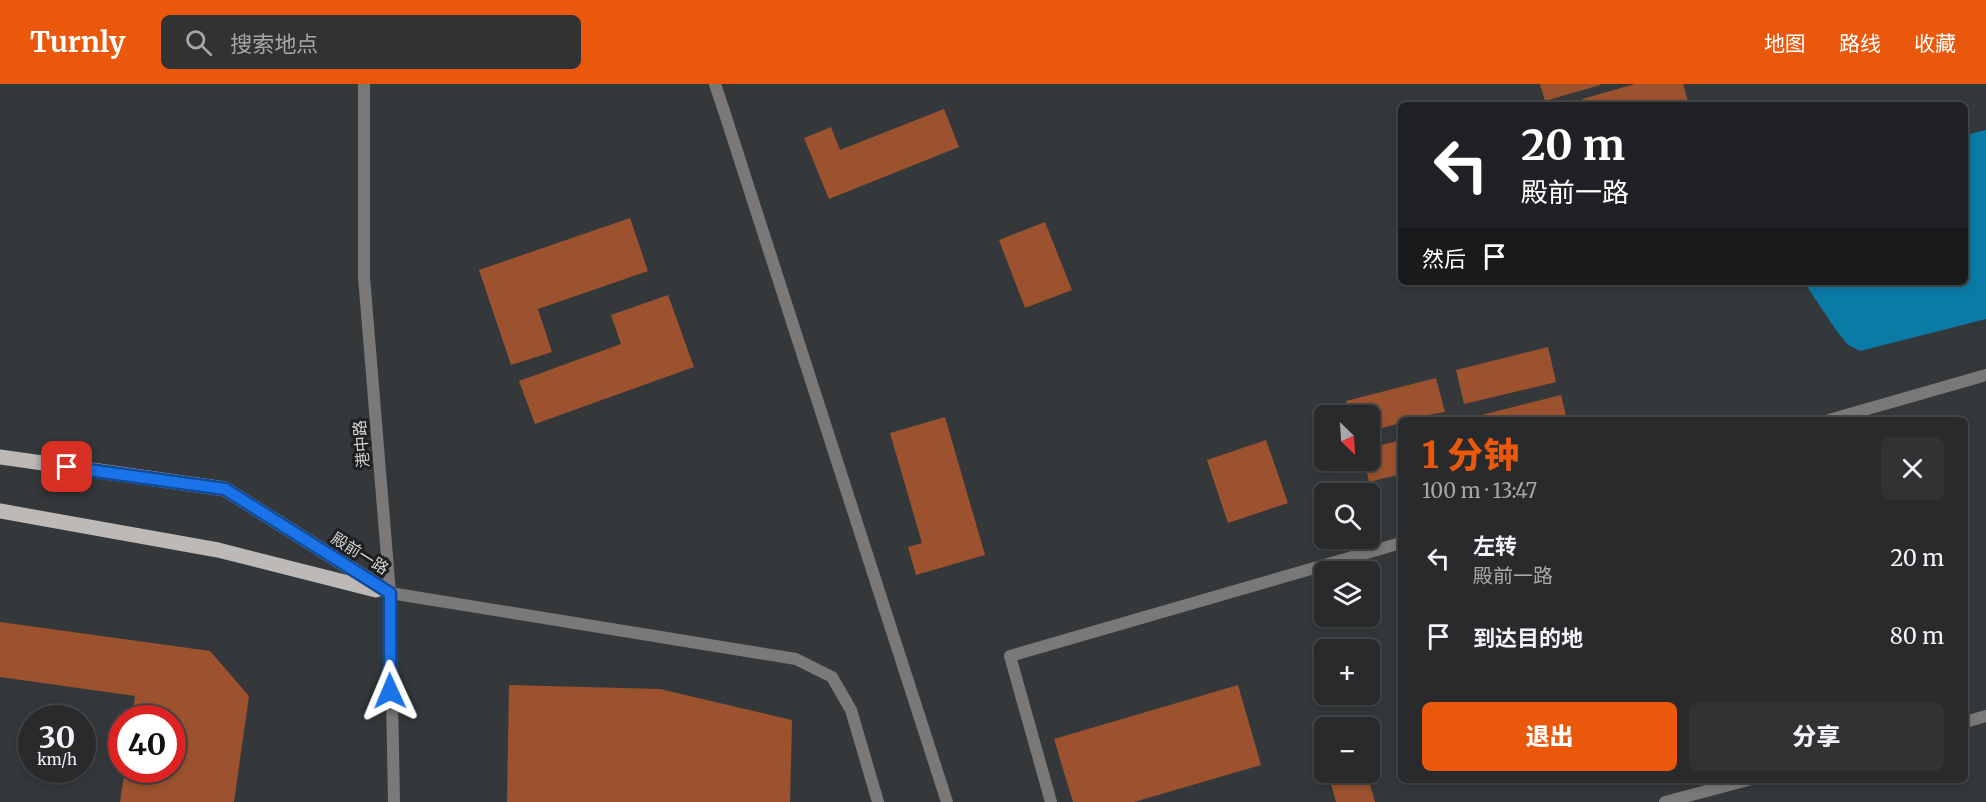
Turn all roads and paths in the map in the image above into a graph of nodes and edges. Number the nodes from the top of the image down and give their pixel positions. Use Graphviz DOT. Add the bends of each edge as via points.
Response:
graph roads {
  1 [pos="364,84"];
  2 [pos="715,84"];
  3 [pos="1986,375"];
  4 [pos="1839,417"];
  5 [pos="0,457"];
  6 [pos="0,511"];
  7 [pos="1398,544"];
  8 [pos="390,593"];
  9 [pos="1986,716"];
  10 [pos="1968,721"];
  11 [pos="1737,783"];
  12 [pos="394,802"];
  13 [pos="878,802"];
  14 [pos="947,802"];
  15 [pos="1051,802"];
  16 [pos="1665,802"];
  1 -- 8 [label="street, 港中路" via="364,277"];
  2 -- 14 [label="street"];
  3 -- 4 [label="street"];
  5 -- 8 [label="main road, 殿前一路" via="225,489"];
  6 -- 8 [label="main road, 殿前一路" via="218,550"];
  7 -- 15 [label="street" via="1010,656"];
  8 -- 12 [label="street, 港中路"];
  8 -- 13 [label="street" via="796,659 832,677 851,710"];
  9 -- 10 [label="street"];
  11 -- 16 [label="street"];
}
